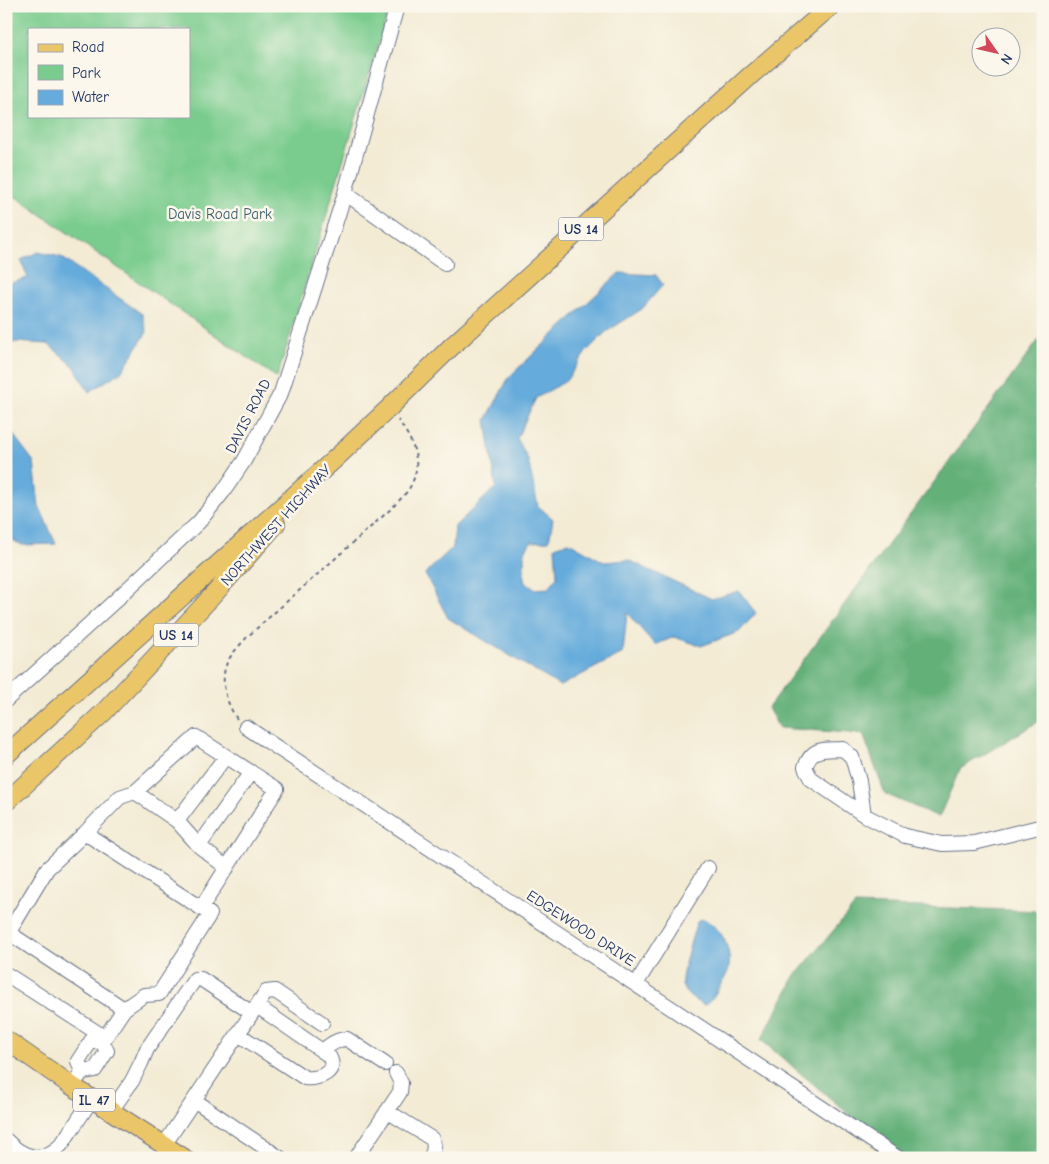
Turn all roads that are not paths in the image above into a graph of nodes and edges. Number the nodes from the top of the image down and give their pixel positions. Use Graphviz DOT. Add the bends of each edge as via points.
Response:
graph roads {
  1 [pos="397,6"];
  2 [pos="831,6"];
  3 [pos="345,193"];
  4 [pos="445,264"];
  5 [pos="337,457"];
  6 [pos="6,700"];
  7 [pos="246,727"];
  8 [pos="6,755"];
  9 [pos="226,756"];
  10 [pos="251,772"];
  11 [pos="135,792"];
  12 [pos="6,802"];
  13 [pos="864,815"];
  14 [pos="177,821"];
  15 [pos="1043,826"];
  16 [pos="85,833"];
  17 [pos="198,846"];
  18 [pos="227,868"];
  19 [pos="708,868"];
  20 [pos="200,908"];
  21 [pos="8,935"];
  22 [pos="6,974"];
  23 [pos="636,984"];
  24 [pos="124,1009"];
  25 [pos="254,1010"];
  26 [pos="322,1022"];
  27 [pos="238,1034"];
  28 [pos="103,1039"];
  29 [pos="6,1040"];
  30 [pos="322,1051"];
  31 [pos="385,1064"];
  32 [pos="396,1073"];
  33 [pos="77,1079"];
  34 [pos="92,1099"];
  35 [pos="194,1100"];
  36 [pos="112,1111"];
  37 [pos="387,1111"];
  38 [pos="6,1140"];
  39 [pos="164,1145"];
  40 [pos="271,1155"];
  41 [pos="31,1158"];
  42 [pos="184,1158"];
  43 [pos="356,1158"];
  44 [pos="430,1158"];
  45 [pos="898,1158"];
  1 -- 3 [label="street, DAVIS ROAD"];
  2 -- 5 [label="main road, US 14" via="459,339"];
  3 -- 4 [label="street"];
  3 -- 6 [label="street, DAVIS ROAD" via="281,393 244,461 200,522"];
  5 -- 8 [label="main road, NORTHWEST HIGHWAY / US 14"];
  5 -- 12 [label="main road, NORTHWEST HIGHWAY / US 14" via="103,713"];
  7 -- 23 [label="street, EDGEWOOD DRIVE"];
  9 -- 10 [label="street"];
  9 -- 11 [label="street" via="196,737"];
  9 -- 14 [label="street"];
  10 -- 17 [label="street"];
  10 -- 18 [label="street" via="277,790"];
  11 -- 14 [label="street"];
  11 -- 16 [label="street" via="120,797"];
  13 -- 13 [label="street" via="811,779 805,767 809,757 818,751 843,749 852,756"];
  13 -- 15 [label="street" via="905,836 942,844 974,843"];
  14 -- 17 [label="street"];
  16 -- 20 [label="street"];
  16 -- 21 [label="street" via="48,869"];
  17 -- 18 [label="street"];
  18 -- 20 [label="street"];
  19 -- 23 [label="street"];
  20 -- 24 [label="street" via="210,914 159,994 144,995"];
  21 -- 24 [label="street"];
  22 -- 28 [label="street"];
  23 -- 45 [label="street, EDGEWOOD DRIVE"];
  24 -- 28 [label="street"];
  25 -- 26 [label="street" via="266,992 275,991"];
  25 -- 27 [label="street"];
  25 -- 30 [label="street"];
  25 -- 36 [label="street" via="201,979 195,979 147,1049 132,1081"];
  27 -- 30 [label="street" via="305,1078 321,1077 328,1072 330,1058"];
  27 -- 35 [label="street"];
  28 -- 33 [label="street" via="91,1040 78,1061"];
  29 -- 33 [label="main road, IL 47"];
  30 -- 31 [label="street" via="334,1042 347,1039"];
  32 -- 37 [label="street" via="402,1083 400,1092"];
  33 -- 34 [label="main road, IL 47"];
  34 -- 36 [label="main road, IL 47"];
  34 -- 41 [label="street" via="61,1145 42,1157"];
  35 -- 39 [label="street"];
  35 -- 40 [label="street"];
  36 -- 39 [label="main road, IL 47"];
  37 -- 43 [label="street"];
  37 -- 44 [label="street" via="432,1139 434,1149"];
  38 -- 41 [label="street"];
  39 -- 42 [label="main road, IL 47"];
}
